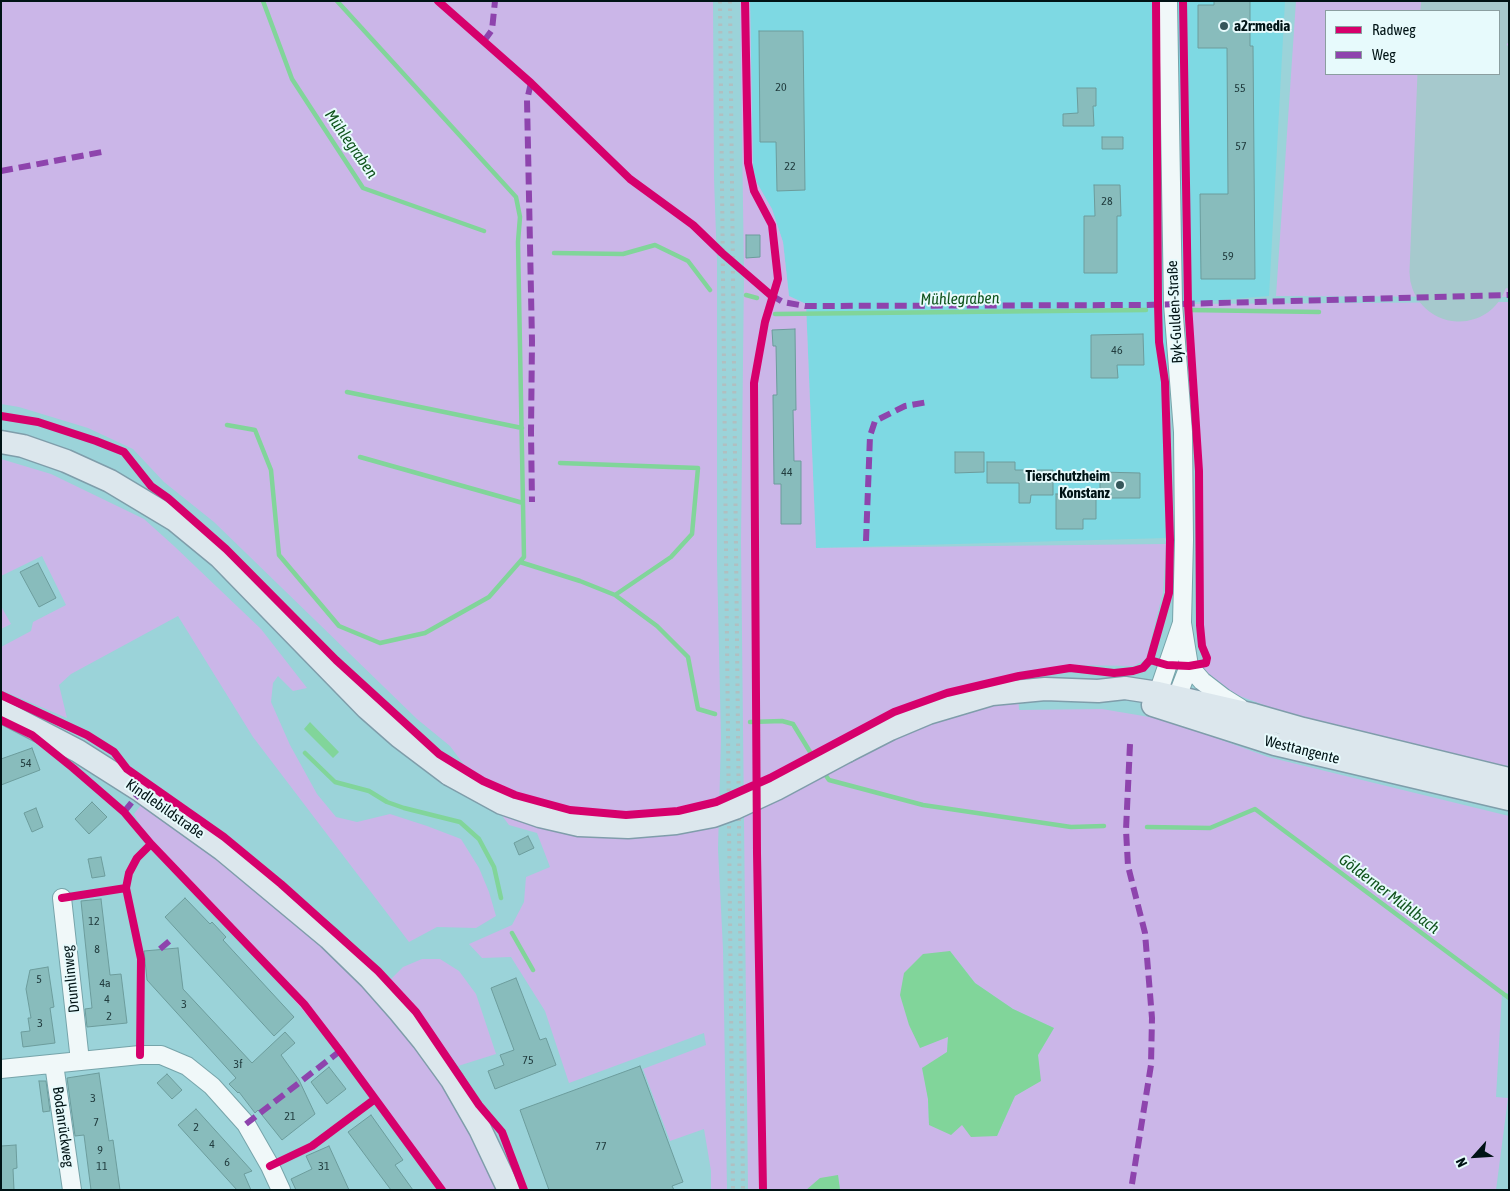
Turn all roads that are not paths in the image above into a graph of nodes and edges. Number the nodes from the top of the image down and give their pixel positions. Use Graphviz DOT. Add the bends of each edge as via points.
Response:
graph roads {
  1 [pos="1168,1"];
  2 [pos="1,442"];
  3 [pos="1182,623"];
  4 [pos="1189,666"];
  5 [pos="1166,700"];
  6 [pos="1,711"];
  7 [pos="1254,715"];
  8 [pos="1509,779"];
  9 [pos="1509,799"];
  10 [pos="62,898"];
  11 [pos="80,1061"];
  12 [pos="54,1064"];
  13 [pos="1,1070"];
  14 [pos="72,1190"];
  15 [pos="281,1190"];
  16 [pos="509,1190"];
  1 -- 3 [label="street, Byk-Gulden-Straße" via="1173,304 1183,432"];
  2 -- 5 [label="main road, Westtangente, bridge" via="23,446 84,469 175,520 220,557 367,708 448,774 502,803 579,825 628,827 713,816 750,802 928,712 985,696 1045,689 1098,691"];
  3 -- 4 [label="street, Byk-Gulden-Straße"];
  3 -- 5 [label="street, Byk-Gulden-Straße"];
  4 -- 5 [label="street"];
  4 -- 7 [label="street" via="1224,698"];
  5 -- 7 [label="main road, Westtangente"];
  5 -- 9 [label="main road, Westtangente" via="1224,729 1275,744"];
  6 -- 16 [label="main road, Kindlebildstraße" via="78,752 141,791 222,849 329,938 395,1005 452,1080"];
  7 -- 8 [label="main road, Westtangente"];
  10 -- 11 [label="street, Drumlinweg"];
  11 -- 12 [label="street"];
  11 -- 15 [label="street" via="140,1055 161,1056 187,1066 212,1086 246,1124"];
  12 -- 13 [label="street"];
  12 -- 14 [label="street, Bodanrückweg"];
}
